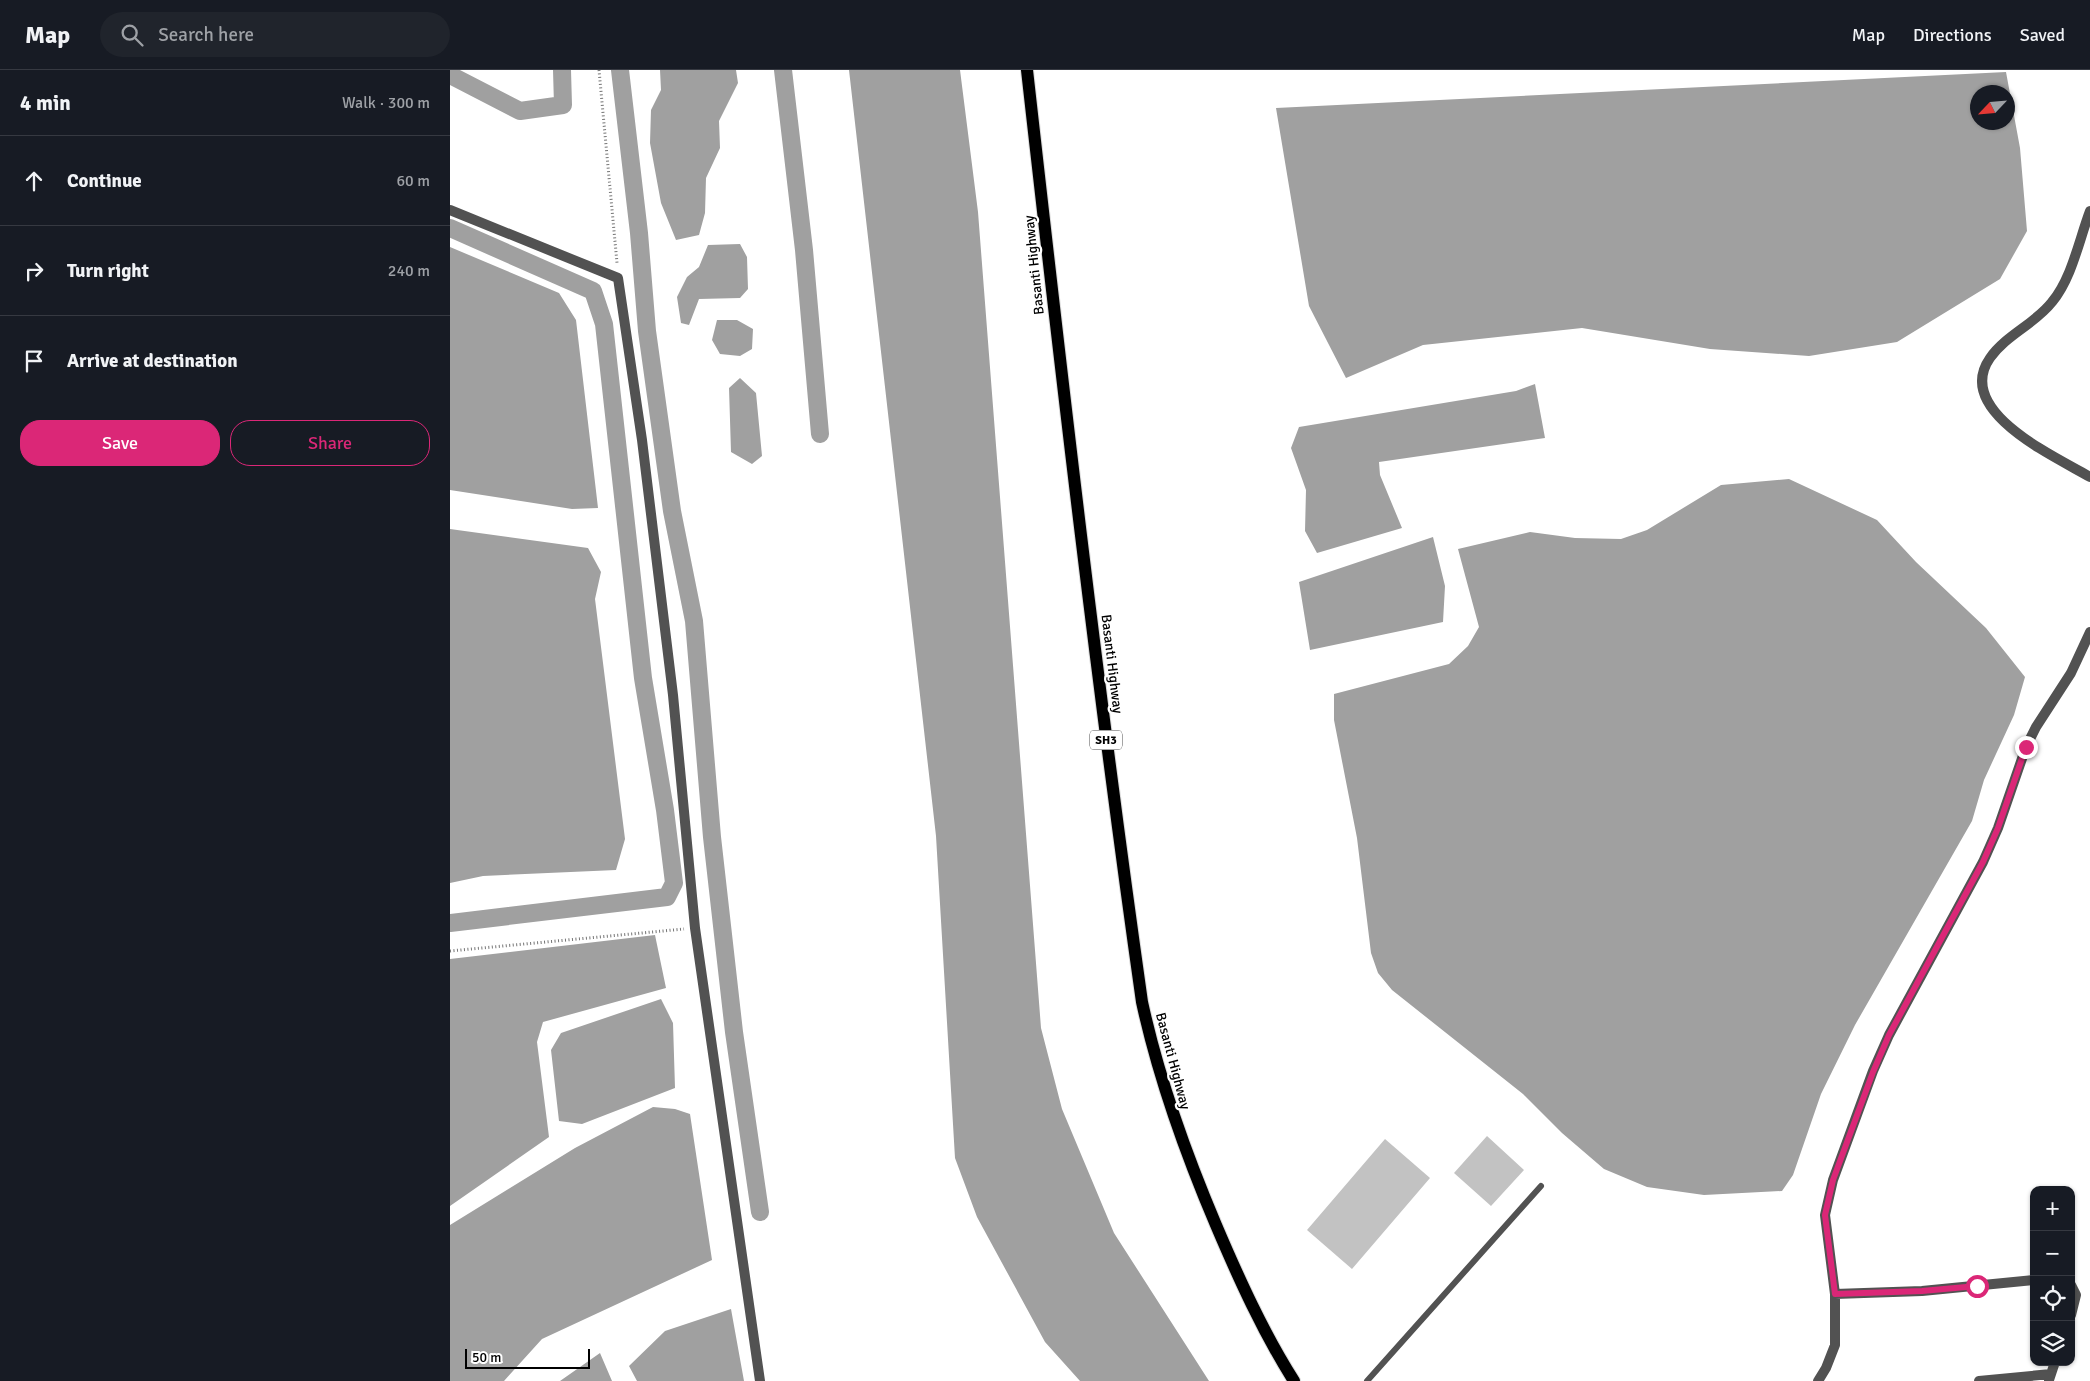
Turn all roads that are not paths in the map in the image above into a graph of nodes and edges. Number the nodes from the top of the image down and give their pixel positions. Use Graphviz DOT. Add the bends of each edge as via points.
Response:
graph roads {
  1 [pos="1028,70"];
  2 [pos="450,210"];
  3 [pos="2090,211"];
  4 [pos="2090,477"];
  5 [pos="2090,632"];
  6 [pos="1541,1186"];
  7 [pos="2030,1280"];
  8 [pos="1835,1294"];
  9 [pos="2050,1377"];
  10 [pos="760,1381"];
  11 [pos="1294,1381"];
  12 [pos="1368,1381"];
  13 [pos="1818,1381"];
  14 [pos="1979,1381"];
  1 -- 11 [label="main road, Basanti Highway / SH3" via="1071,451 1142,1002 1159,1071 1193,1170 1252,1305"];
  2 -- 10 [label="street" via="618,278 642,440 673,695 694,928"];
  3 -- 4 [label="street" via="2070,269 2054,301 1990,357 1982,379 1988,401 2016,433"];
  5 -- 8 [label="street" via="2071,673 2026,747 1983,862 1889,1035 1873,1072 1828,1196 1825,1215"];
  6 -- 12 [label="lane"];
  7 -- 8 [label="street" via="1922,1291"];
  8 -- 13 [label="street" via="1835,1345"];
  9 -- 14 [label="street"];
}
